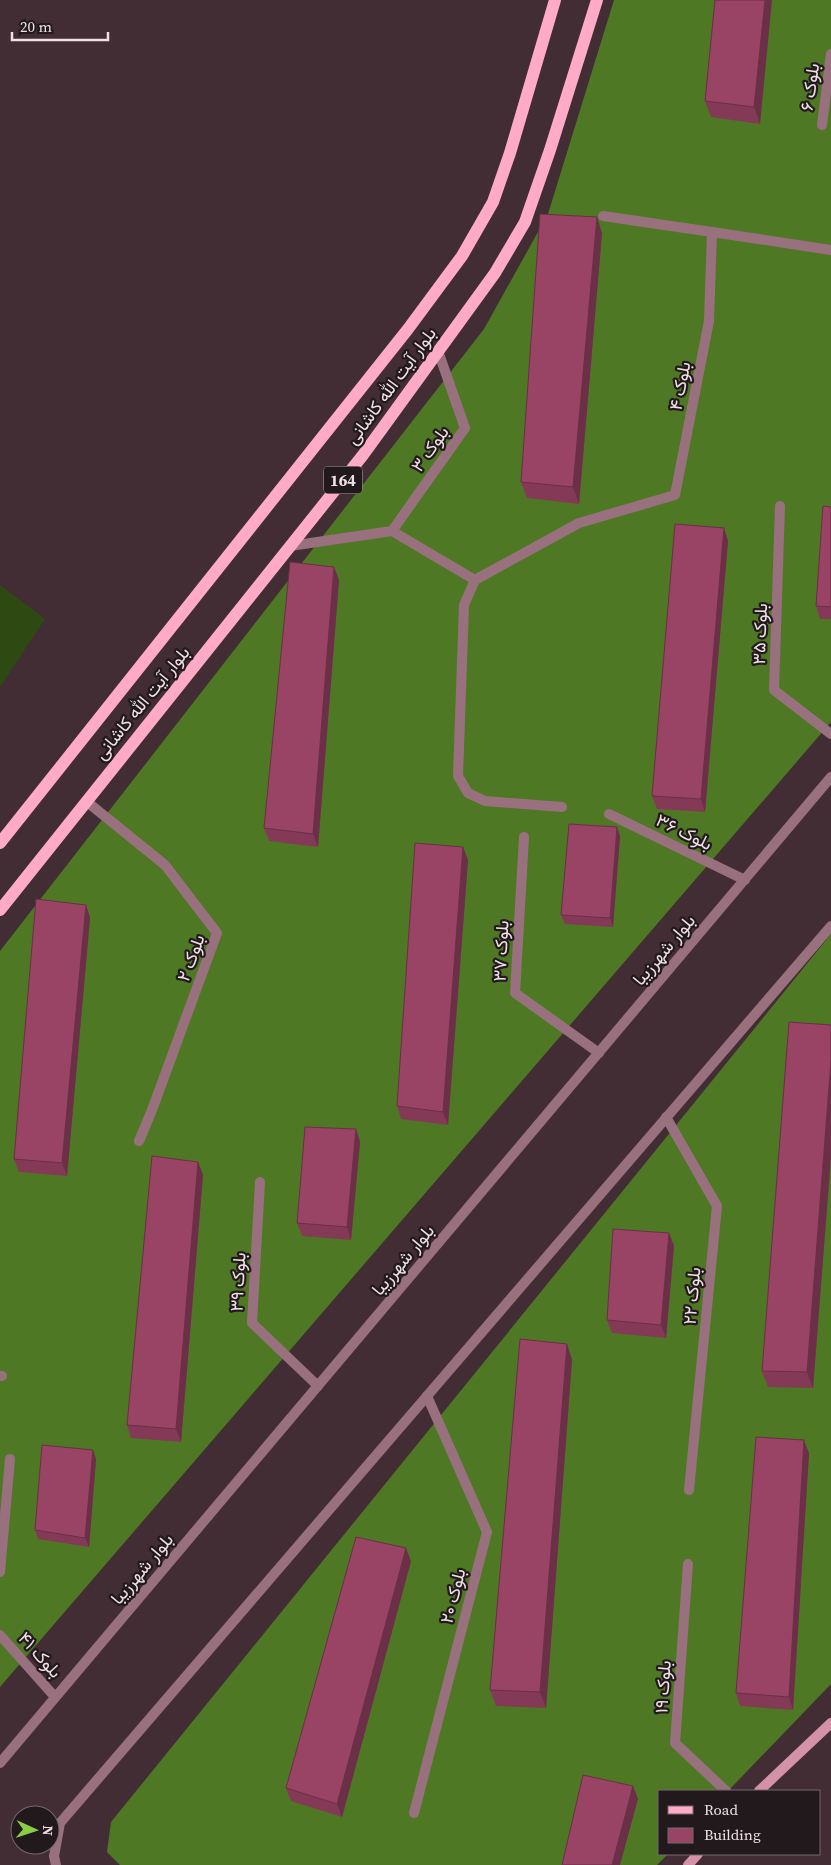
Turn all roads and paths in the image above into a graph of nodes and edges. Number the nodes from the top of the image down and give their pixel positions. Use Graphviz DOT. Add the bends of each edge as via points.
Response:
graph roads {
  1 [pos="555,0"];
  2 [pos="597,0"];
  3 [pos="831,54"];
  4 [pos="822,125"];
  5 [pos="603,216"];
  6 [pos="712,232"];
  7 [pos="831,250"];
  8 [pos="438,351"];
  9 [pos="780,506"];
  10 [pos="392,532"];
  11 [pos="290,546"];
  12 [pos="475,580"];
  13 [pos="831,734"];
  14 [pos="831,777"];
  15 [pos="86,801"];
  16 [pos="562,807"];
  17 [pos="609,814"];
  18 [pos="524,837"];
  19 [pos="0,843"];
  20 [pos="745,880"];
  21 [pos="0,910"];
  22 [pos="831,926"];
  23 [pos="599,1053"];
  24 [pos="666,1117"];
  25 [pos="139,1141"];
  26 [pos="260,1182"];
  27 [pos="318,1386"];
  28 [pos="426,1396"];
  29 [pos="10,1459"];
  30 [pos="689,1490"];
  31 [pos="688,1564"];
  32 [pos="0,1572"];
  33 [pos="0,1635"];
  34 [pos="56,1697"];
  35 [pos="831,1723"];
  36 [pos="0,1763"];
  37 [pos="725,1790"];
  38 [pos="760,1790"];
  39 [pos="414,1813"];
  40 [pos="697,1855"];
  41 [pos="56,1865"];
  42 [pos="688,1865"];
  1 -- 19 [label="main road, بلوار آیت الله کاشانی / 164" via="493,202 462,256 408,330"];
  2 -- 8 [label="main road, بلوار آیت الله کاشانی / 164" via="525,222 494,273"];
  3 -- 4 [label="street, بلوک ۶"];
  5 -- 6 [label="street"];
  6 -- 7 [label="street"];
  6 -- 12 [label="street, بلوک ۴" via="709,321 675,495 579,523"];
  8 -- 10 [label="street, بلوک ۳" via="465,428"];
  8 -- 11 [label="main road, بلوار آیت الله کاشانی / 164" via="363,455"];
  9 -- 13 [label="street, بلوک ۳۵" via="774,690"];
  10 -- 11 [label="street"];
  10 -- 12 [label="street"];
  11 -- 15 [label="main road, بلوار آیت الله کاشانی / 164"];
  12 -- 16 [label="street" via="464,605 458,776 468,793 485,801"];
  14 -- 20 [label="street, بلوار شهرزیبا"];
  15 -- 21 [label="main road, بلوار آیت الله کاشانی / 164"];
  15 -- 25 [label="street, بلوک ۲" via="165,865 218,933"];
  17 -- 20 [label="street, بلوک ۳۶"];
  18 -- 23 [label="street, بلوک ۳۷" via="515,993"];
  20 -- 23 [label="street, بلوار شهرزیبا"];
  22 -- 24 [label="street"];
  23 -- 27 [label="street, بلوار شهرزیبا"];
  24 -- 28 [label="street"];
  24 -- 30 [label="street, بلوک ۲۲" via="716,1206"];
  26 -- 27 [label="street, بلوک ۳۹" via="252,1323"];
  27 -- 34 [label="street, بلوار شهرزیبا"];
  28 -- 39 [label="street, بلوک ۲۰" via="487,1532"];
  28 -- 41 [label="street" via="60,1822 54,1856"];
  29 -- 32 [label="street"];
  31 -- 37 [label="street, بلوک ۱۹" via="676,1743"];
  33 -- 34 [label="street, بلوک ۴۱"];
  34 -- 36 [label="street, بلوار شهرزیبا"];
  35 -- 38 [label="main road"];
  40 -- 42 [label="main road"];
}
